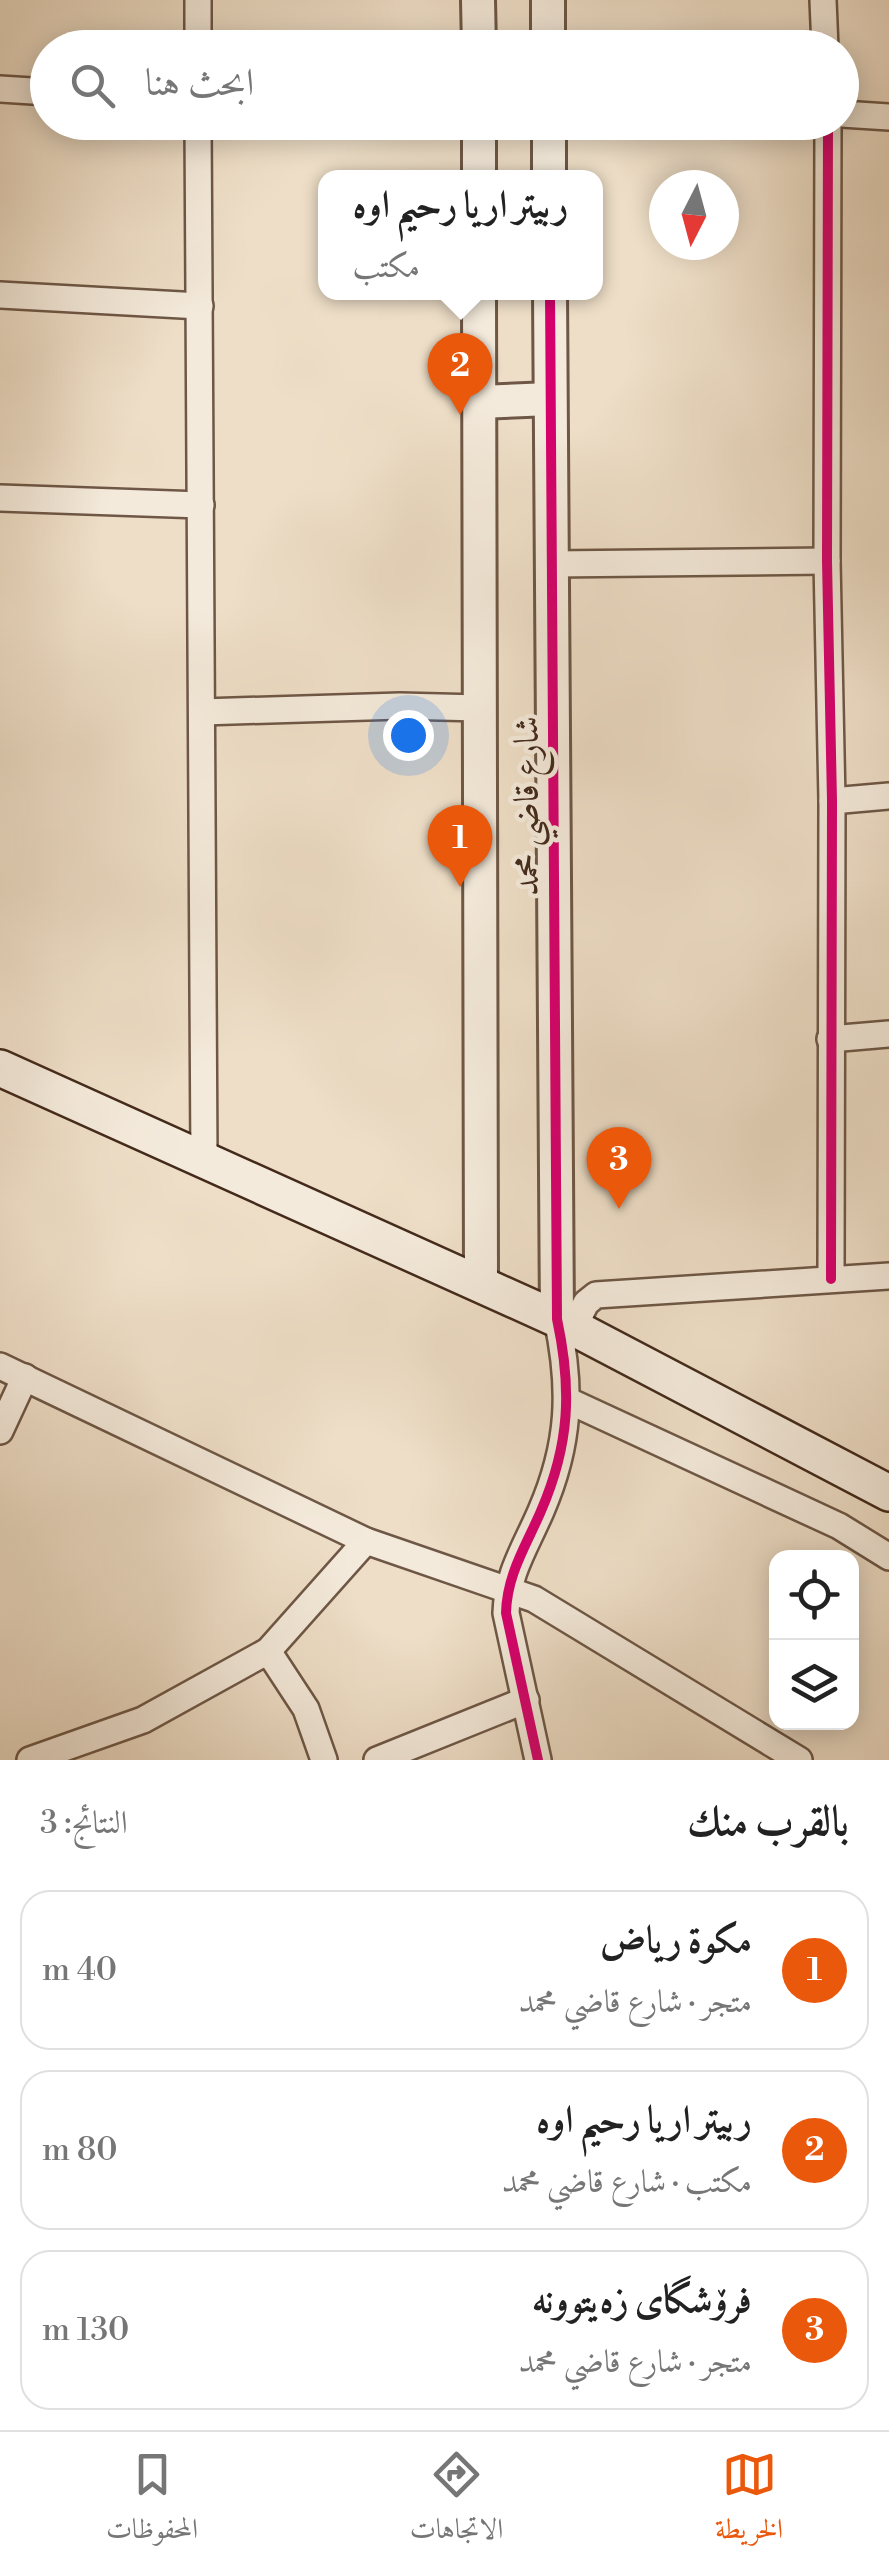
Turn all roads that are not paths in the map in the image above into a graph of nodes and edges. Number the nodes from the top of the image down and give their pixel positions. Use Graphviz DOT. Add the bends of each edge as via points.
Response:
graph roads {
  1 [pos="198,0"];
  2 [pos="478,0"];
  3 [pos="548,0"];
  4 [pos="823,0"];
  5 [pos="198,30"];
  6 [pos="478,30"];
  7 [pos="548,30"];
  8 [pos="824,30"];
  9 [pos="0,89"];
  10 [pos="30,91"];
  11 [pos="859,115"];
  12 [pos="889,117"];
  13 [pos="198,140"];
  14 [pos="479,140"];
  15 [pos="548,140"];
  16 [pos="828,140"];
  17 [pos="479,170"];
  18 [pos="549,170"];
  19 [pos="0,295"];
  20 [pos="479,300"];
  21 [pos="550,300"];
  22 [pos="200,306"];
  23 [pos="550,399"];
  24 [pos="479,402"];
  25 [pos="0,498"];
  26 [pos="201,506"];
  27 [pos="827,561"];
  28 [pos="552,564"];
  29 [pos="480,708"];
  30 [pos="202,712"];
  31 [pos="889,796"];
  32 [pos="832,801"];
  33 [pos="889,1034"];
  34 [pos="830,1039"];
  35 [pos="0,1068"];
  36 [pos="204,1160"];
  37 [pos="889,1276"];
  38 [pos="831,1279"];
  39 [pos="481,1285"];
  40 [pos="565,1324"];
  41 [pos="0,1366"];
  42 [pos="25,1377"];
  43 [pos="569,1401"];
  44 [pos="0,1431"];
  45 [pos="889,1493"];
  46 [pos="366,1541"];
  47 [pos="889,1557"];
  48 [pos="507,1589"];
  49 [pos="268,1650"];
  50 [pos="526,1700"];
  51 [pos="30,1760"];
  52 [pos="324,1760"];
  53 [pos="377,1760"];
  54 [pos="538,1760"];
  55 [pos="800,1760"];
  1 -- 5 [label="street"];
  2 -- 6 [label="street"];
  3 -- 7 [label="street"];
  4 -- 8 [label="street"];
  9 -- 10 [label="street"];
  11 -- 12 [label="street"];
  13 -- 22 [label="street"];
  14 -- 17 [label="street"];
  15 -- 18 [label="street"];
  16 -- 27 [label="street"];
  19 -- 22 [label="street"];
  20 -- 24 [label="street, شارع قاضي محمد"];
  21 -- 23 [label="street, شارع قاضي محمد"];
  22 -- 26 [label="street"];
  23 -- 24 [label="street"];
  23 -- 28 [label="street, شارع قاضي محمد"];
  24 -- 29 [label="street, شارع قاضي محمد"];
  25 -- 26 [label="street"];
  26 -- 30 [label="street"];
  27 -- 28 [label="street"];
  27 -- 32 [label="street"];
  28 -- 40 [label="street, شارع قاضي محمد"];
  29 -- 30 [label="street"];
  29 -- 39 [label="street, شارع قاضي محمد"];
  30 -- 36 [label="street"];
  31 -- 32 [label="street"];
  32 -- 34 [label="street"];
  33 -- 34 [label="street"];
  34 -- 38 [label="street"];
  35 -- 36 [label="main road"];
  36 -- 39 [label="main road"];
  37 -- 38 [label="street"];
  38 -- 40 [label="street" via="596,1295"];
  39 -- 40 [label="main road"];
  40 -- 43 [label="street"];
  40 -- 45 [label="main road"];
  41 -- 42 [label="street"];
  42 -- 44 [label="street"];
  42 -- 46 [label="street"];
  43 -- 47 [label="street" via="840,1526"];
  43 -- 48 [label="street" via="561,1456"];
  46 -- 48 [label="street"];
  46 -- 49 [label="street"];
  48 -- 50 [label="street" via="506,1613"];
  48 -- 55 [label="street"];
  49 -- 51 [label="street" via="143,1720"];
  49 -- 52 [label="street" via="306,1709"];
  50 -- 53 [label="street"];
  50 -- 54 [label="street"];
}
